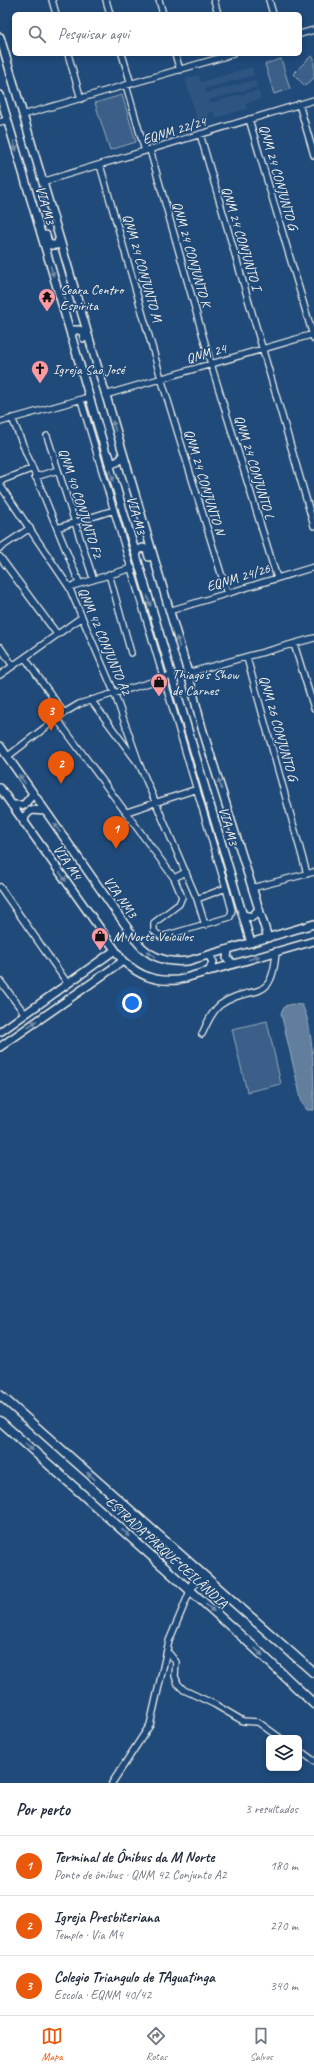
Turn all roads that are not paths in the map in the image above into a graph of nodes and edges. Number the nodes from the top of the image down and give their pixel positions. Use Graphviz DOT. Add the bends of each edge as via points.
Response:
graph roads {
  1 [pos="52,0"];
  2 [pos="106,0"];
  3 [pos="159,0"];
  4 [pos="214,0"];
  5 [pos="269,0"];
  6 [pos="55,12"];
  7 [pos="109,12"];
  8 [pos="162,12"];
  9 [pos="217,12"];
  10 [pos="272,12"];
  11 [pos="314,30"];
  12 [pos="302,33"];
  13 [pos="0,37"];
  14 [pos="0,56"];
  15 [pos="69,56"];
  16 [pos="122,56"];
  17 [pos="176,56"];
  18 [pos="225,56"];
  19 [pos="180,70"];
  20 [pos="128,85"];
  21 [pos="0,95"];
  22 [pos="81,98"];
  23 [pos="314,100"];
  24 [pos="299,104"];
  25 [pos="22,113"];
  26 [pos="249,119"];
  27 [pos="4,121"];
  28 [pos="200,134"];
  29 [pos="148,150"];
  30 [pos="314,156"];
  31 [pos="100,165"];
  32 [pos="42,182"];
  33 [pos="30,196"];
  34 [pos="59,239"];
  35 [pos="71,336"];
  36 [pos="314,336"];
  37 [pos="262,349"];
  38 [pos="211,364"];
  39 [pos="100,375"];
  40 [pos="161,378"];
  41 [pos="105,395"];
  42 [pos="89,397"];
  43 [pos="81,400"];
  44 [pos="94,412"];
  45 [pos="12,418"];
  46 [pos="0,422"];
  47 [pos="47,436"];
  48 [pos="123,456"];
  49 [pos="32,469"];
  50 [pos="58,470"];
  51 [pos="35,477"];
  52 [pos="0,481"];
  53 [pos="0,485"];
  54 [pos="114,510"];
  55 [pos="76,522"];
  56 [pos="314,526"];
  57 [pos="30,528"];
  58 [pos="57,528"];
  59 [pos="0,548"];
  60 [pos="136,556"];
  61 [pos="0,557"];
  62 [pos="314,567"];
  63 [pos="132,568"];
  64 [pos="109,574"];
  65 [pos="92,578"];
  66 [pos="277,578"];
  67 [pos="79,582"];
  68 [pos="69,587"];
  69 [pos="227,593"];
  70 [pos="165,598"];
  71 [pos="169,611"];
  72 [pos="82,617"];
  73 [pos="57,634"];
  74 [pos="314,638"];
  75 [pos="294,644"];
  76 [pos="0,647"];
  77 [pos="131,653"];
  78 [pos="25,658"];
  79 [pos="247,658"];
  80 [pos="13,666"];
  81 [pos="188,673"];
  82 [pos="0,675"];
  83 [pos="168,677"];
  84 [pos="114,692"];
  85 [pos="91,700"];
  86 [pos="314,708"];
  87 [pos="64,713"];
  88 [pos="57,719"];
  89 [pos="202,728"];
  90 [pos="189,732"];
  91 [pos="0,746"];
  92 [pos="7,757"];
  93 [pos="140,766"];
  94 [pos="0,788"];
  95 [pos="197,789"];
  96 [pos="33,794"];
  97 [pos="157,803"];
  98 [pos="12,805"];
  99 [pos="45,811"];
  100 [pos="127,812"];
  101 [pos="24,823"];
  102 [pos="186,872"];
  103 [pos="314,872"];
  104 [pos="307,874"];
  105 [pos="174,878"];
  106 [pos="0,887"];
  107 [pos="226,888"];
  108 [pos="252,888"];
  109 [pos="197,899"];
  110 [pos="259,909"];
  111 [pos="243,916"];
  112 [pos="314,924"];
  113 [pos="205,925"];
  114 [pos="268,938"];
  115 [pos="314,941"];
  116 [pos="251,942"];
  117 [pos="116,950"];
  118 [pos="228,950"];
  119 [pos="276,952"];
  120 [pos="208,955"];
  121 [pos="123,961"];
  122 [pos="234,964"];
  123 [pos="88,969"];
  124 [pos="209,972"];
  125 [pos="95,980"];
  126 [pos="0,981"];
  127 [pos="68,984"];
  128 [pos="25,1014"];
  129 [pos="0,1032"];
  130 [pos="202,1034"];
  131 [pos="0,1047"];
  132 [pos="0,1395"];
  133 [pos="0,1421"];
  134 [pos="207,1580"];
  135 [pos="190,1591"];
  136 [pos="167,1651"];
  137 [pos="314,1673"];
  138 [pos="314,1704"];
  139 [pos="276,1735"];
  140 [pos="302,1752"];
  141 [pos="314,1761"];
  142 [pos="112,1783"];
  1 -- 6 [label="street"];
  2 -- 7 [label="street"];
  3 -- 8 [label="street"];
  4 -- 9 [label="street"];
  5 -- 10 [label="street"];
  11 -- 12 [label="street"];
  13 -- 25 [label="main road"];
  14 -- 25 [label="main road"];
  15 -- 22 [label="street"];
  16 -- 20 [label="street, QNM 24 CONJUNTO K"];
  17 -- 19 [label="street"];
  18 -- 19 [label="street"];
  19 -- 20 [label="street"];
  20 -- 22 [label="street"];
  20 -- 29 [label="street, QNM 24 CONJUNTO K"];
  21 -- 27 [label="main road, VIA M3"];
  22 -- 25 [label="street"];
  23 -- 24 [label="street, EQNM 22/24"];
  24 -- 26 [label="street, EQNM 22/24"];
  24 -- 30 [label="street"];
  25 -- 32 [label="main road, VIA M3"];
  26 -- 28 [label="street, EQNM 22/24"];
  26 -- 36 [label="street, QNM 24 CONJUNTO G"];
  27 -- 33 [label="main road, VIA M3, one-way"];
  28 -- 29 [label="street, EQNM 22/24"];
  28 -- 37 [label="street, QNM 24 CONJUNTO I"];
  29 -- 31 [label="street, EQNM 22/24"];
  29 -- 38 [label="street, QNM 24 CONJUNTO K"];
  31 -- 32 [label="street, EQNM 22/24"];
  31 -- 40 [label="street, QNM 24 CONJUNTO M"];
  32 -- 34 [label="main road, VIA M3"];
  33 -- 34 [label="main road" via="48,243 55,246"];
  33 -- 35 [label="main road, VIA M3, one-way"];
  34 -- 39 [label="main road, VIA M3"];
  35 -- 39 [label="main road" via="75,330 83,332 89,356"];
  35 -- 42 [label="main road, VIA M3"];
  36 -- 37 [label="street, QNM 24"];
  37 -- 38 [label="street, QNM 24"];
  37 -- 56 [label="street, QNM 24 CONJUNTO I"];
  38 -- 40 [label="street, QNM 24"];
  38 -- 66 [label="street, QNM 24 CONJUNTO L"];
  39 -- 41 [label="main road"];
  40 -- 41 [label="street, QNM 24"];
  40 -- 69 [label="street, QNM 24 CONJUNTO N"];
  48 -- 41 [label="main road, one-way"];
  42 -- 43 [label="street"];
  42 -- 44 [label="main road, VIA M3"];
  43 -- 45 [label="street"];
  43 -- 54 [label="street"];
  44 -- 48 [label="main road" via="104,433 111,462 119,461"];
  44 -- 60 [label="main road, VIA M3, one-way"];
  45 -- 46 [label="street"];
  45 -- 49 [label="street"];
  47 -- 50 [label="street, QNM 40 CONJUNTO F2"];
  48 -- 70 [label="main road"];
  49 -- 51 [label="street"];
  49 -- 52 [label="street"];
  50 -- 51 [label="street"];
  50 -- 55 [label="street, QNM 40 CONJUNTO F2"];
  51 -- 58 [label="street"];
  53 -- 57 [label="street"];
  54 -- 55 [label="street"];
  54 -- 63 [label="street"];
  55 -- 58 [label="street"];
  55 -- 65 [label="street, QNM 40 CONJUNTO F2"];
  57 -- 59 [label="street"];
  57 -- 68 [label="street"];
  58 -- 67 [label="street"];
  60 -- 70 [label="main road" via="139,549 147,550"];
  60 -- 83 [label="main road, VIA M3, one-way"];
  61 -- 73 [label="street"];
  62 -- 66 [label="street, EQNM 24/26"];
  63 -- 64 [label="street, QNM 42 CONJUNTO A2"];
  63 -- 83 [label="street"];
  64 -- 65 [label="street, QNM 42 CONJUNTO A2"];
  64 -- 77 [label="street"];
  65 -- 67 [label="street, QNM 42 CONJUNTO A2"];
  66 -- 69 [label="street, EQNM 24/26"];
  67 -- 68 [label="street, QNM 42 CONJUNTO A2"];
  68 -- 72 [label="street, QNM 42 CONJUNTO A2"];
  69 -- 71 [label="street, EQNM 24/26"];
  70 -- 71 [label="main road"];
  81 -- 71 [label="main road, one-way"];
  72 -- 73 [label="street"];
  72 -- 84 [label="street, QNM 42 CONJUNTO A2"];
  73 -- 78 [label="street"];
  74 -- 75 [label="street"];
  75 -- 79 [label="street"];
  75 -- 86 [label="street"];
  76 -- 80 [label="street"];
  78 -- 80 [label="street"];
  78 -- 87 [label="street"];
  79 -- 81 [label="street"];
  79 -- 104 [label="street, QNM 26 CONJUNTO G"];
  80 -- 82 [label="street"];
  81 -- 89 [label="main road"];
  83 -- 84 [label="street"];
  83 -- 90 [label="main road, VIA M3"];
  83 -- 95 [label="street"];
  84 -- 85 [label="street"];
  84 -- 93 [label="street, QNM 42 CONJUNTO A2"];
  85 -- 87 [label="street"];
  85 -- 93 [label="street, QNM 42 CONJUNTO A2"];
  87 -- 88 [label="street"];
  88 -- 92 [label="street"];
  88 -- 100 [label="street"];
  89 -- 90 [label="main road" via="196,736"];
  108 -- 89 [label="main road, one-way"];
  90 -- 111 [label="main road, VIA M3"];
  91 -- 92 [label="main road"];
  96 -- 92 [label="main road, one-way"];
  93 -- 97 [label="street, QNM 42 CONJUNTO A2"];
  94 -- 98 [label="main road, VIA M4"];
  95 -- 97 [label="street"];
  95 -- 107 [label="street"];
  96 -- 98 [label="main road" via="27,803 20,806"];
  96 -- 99 [label="main road"];
  97 -- 100 [label="street"];
  97 -- 102 [label="street, QNM 42 CONJUNTO A2"];
  98 -- 101 [label="main road, VIA M4"];
  99 -- 101 [label="main road" via="31,810 25,816"];
  120 -- 99 [label="main road, VIA NM3, one-way" via="179,962 160,959 146,951"];
  100 -- 105 [label="street"];
  101 -- 117 [label="main road, VIA M4, one-way"];
  102 -- 105 [label="street"];
  102 -- 109 [label="street, QNM 42 CONJUNTO A2"];
  103 -- 104 [label="street"];
  104 -- 108 [label="street"];
  105 -- 113 [label="street" via="182,900 156,919 154,931 161,937"];
  106 -- 127 [label="street"];
  107 -- 109 [label="street"];
  107 -- 113 [label="street" via="232,910 230,917"];
  108 -- 110 [label="main road"];
  109 -- 113 [label="street, QNM 42 CONJUNTO A2"];
  110 -- 111 [label="main road" via="252,917"];
  110 -- 114 [label="main road"];
  111 -- 116 [label="main road, VIA M3"];
  112 -- 114 [label="main road, VIA NM3"];
  114 -- 116 [label="main road, VIA NM3"];
  115 -- 119 [label="main road"];
  116 -- 118 [label="main road, VIA NM3"];
  117 -- 121 [label="main road"];
  117 -- 123 [label="main road"];
  118 -- 120 [label="main road, VIA NM3"];
  118 -- 122 [label="main road" via="227,959 229,963"];
  122 -- 119 [label="main road, one-way"];
  119 -- 130 [label="street" via="274,972 266,987 222,1004 211,1016"];
  120 -- 124 [label="main road" via="213,962"];
  121 -- 124 [label="main road" via="137,973 155,980 178,980"];
  121 -- 125 [label="main road"];
  122 -- 124 [label="main road"];
  123 -- 125 [label="main road"];
  123 -- 127 [label="main road"];
  131 -- 125 [label="main road, one-way"];
  126 -- 128 [label="street"];
  127 -- 128 [label="main road"];
  128 -- 129 [label="main road"];
  134 -- 132 [label="highway, ESTRADA PARQUE CEILÂNDIA, one-way"];
  133 -- 135 [label="highway, ESTRADA PARQUE CEILÂNDIA, one-way"];
  134 -- 135 [label="highway" via="195,1579"];
  134 -- 137 [label="highway, ESTRADA PARQUE CEILÂNDIA"];
  135 -- 136 [label="street"];
  135 -- 138 [label="highway, ESTRADA PARQUE CEILÂNDIA, one-way"];
  136 -- 139 [label="street" via="176,1662 175,1676 184,1690 243,1721 258,1722"];
  136 -- 142 [label="street" via="150,1725"];
  140 -- 141 [label="street"];
}
